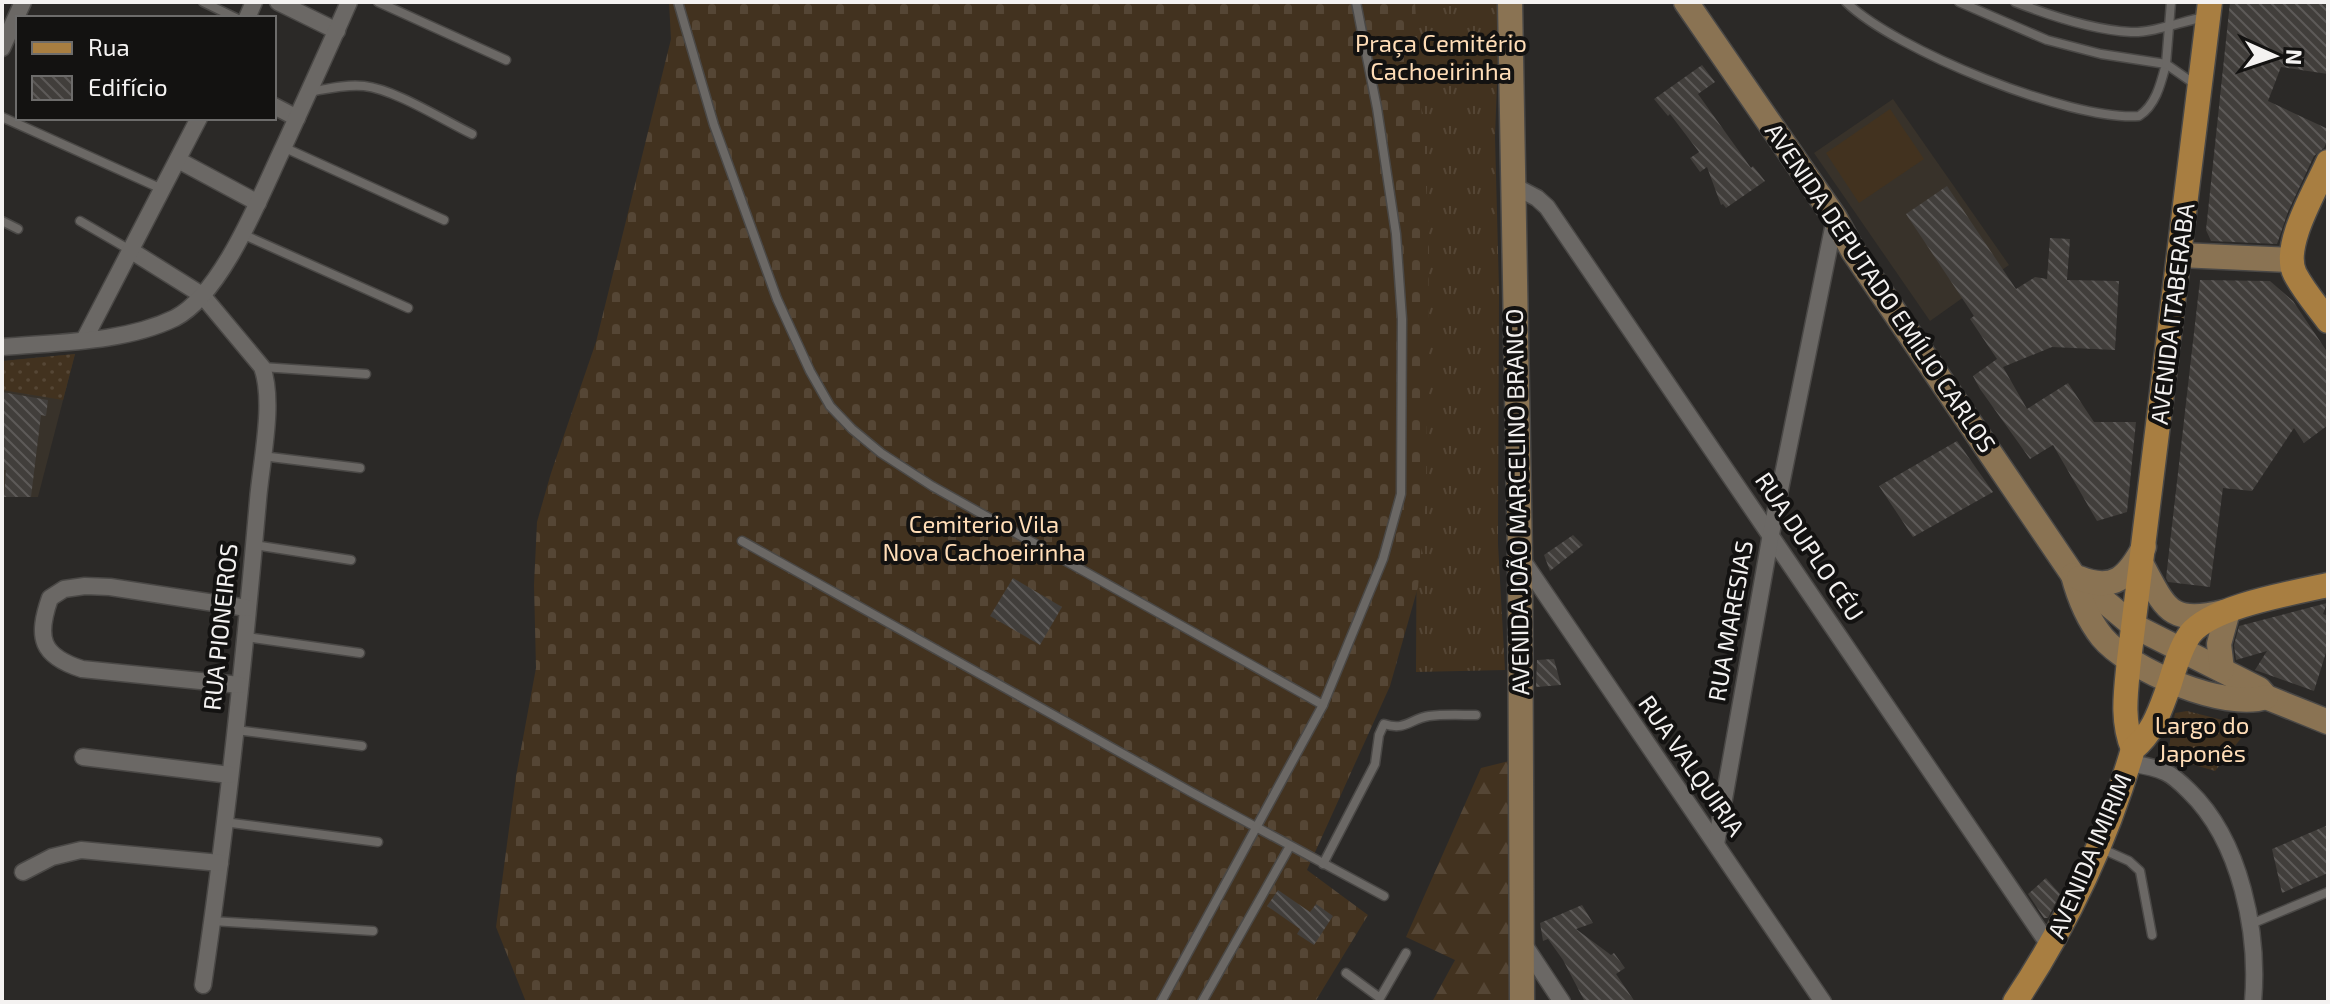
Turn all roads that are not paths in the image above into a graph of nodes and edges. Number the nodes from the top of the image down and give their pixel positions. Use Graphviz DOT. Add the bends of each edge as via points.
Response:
graph roads {
  1 [pos="203,2"];
  2 [pos="278,2"];
  3 [pos="349,2"];
  4 [pos="378,2"];
  5 [pos="678,2"];
  6 [pos="1356,2"];
  7 [pos="1510,2"];
  8 [pos="1686,2"];
  9 [pos="1846,2"];
  10 [pos="1959,2"];
  11 [pos="2015,2"];
  12 [pos="2171,2"];
  13 [pos="2209,9"];
  14 [pos="232,16"];
  15 [pos="16,21"];
  16 [pos="2169,24"];
  17 [pos="337,31"];
  18 [pos="2,48"];
  19 [pos="506,60"];
  20 [pos="2166,64"];
  21 [pos="2200,87"];
  22 [pos="308,92"];
  23 [pos="276,107"];
  24 [pos="2,117"];
  25 [pos="297,118"];
  26 [pos="198,120"];
  27 [pos="472,134"];
  28 [pos="283,147"];
  29 [pos="178,160"];
  30 [pos="2328,162"];
  31 [pos="1514,186"];
  32 [pos="162,189"];
  33 [pos="258,203"];
  34 [pos="1835,218"];
  35 [pos="444,220"];
  36 [pos="2,221"];
  37 [pos="80,221"];
  38 [pos="18,229"];
  39 [pos="242,234"];
  40 [pos="130,250"];
  41 [pos="2180,255"];
  42 [pos="2291,260"];
  43 [pos="202,295"];
  44 [pos="408,308"];
  45 [pos="2328,321"];
  46 [pos="84,340"];
  47 [pos="2,347"];
  48 [pos="262,367"];
  49 [pos="366,374"];
  50 [pos="262,456"];
  51 [pos="360,468"];
  52 [pos="1771,534"];
  53 [pos="742,541"];
  54 [pos="254,545"];
  55 [pos="2144,554"];
  56 [pos="1520,557"];
  57 [pos="351,560"];
  58 [pos="2073,575"];
  59 [pos="2328,585"];
  60 [pos="247,608"];
  61 [pos="2228,611"];
  62 [pos="2134,626"];
  63 [pos="245,637"];
  64 [pos="2182,650"];
  65 [pos="360,653"];
  66 [pos="2129,660"];
  67 [pos="2222,670"];
  68 [pos="2170,681"];
  69 [pos="240,685"];
  70 [pos="2266,697"];
  71 [pos="1323,705"];
  72 [pos="1476,715"];
  73 [pos="2328,722"];
  74 [pos="235,730"];
  75 [pos="362,746"];
  76 [pos="2131,756"];
  77 [pos="83,757"];
  78 [pos="230,775"];
  79 [pos="224,822"];
  80 [pos="1255,826"];
  81 [pos="378,842"];
  82 [pos="1716,844"];
  83 [pos="1290,846"];
  84 [pos="2098,848"];
  85 [pos="220,863"];
  86 [pos="1323,864"];
  87 [pos="23,872"];
  88 [pos="2328,892"];
  89 [pos="1384,896"];
  90 [pos="212,921"];
  91 [pos="2251,924"];
  92 [pos="373,931"];
  93 [pos="2152,935"];
  94 [pos="1523,943"];
  95 [pos="2051,948"];
  96 [pos="1406,953"];
  97 [pos="1346,973"];
  98 [pos="203,985"];
  99 [pos="1379,1000"];
  100 [pos="1161,1002"];
  101 [pos="1202,1002"];
  102 [pos="1522,1002"];
  103 [pos="1562,1002"];
  104 [pos="1823,1002"];
  105 [pos="2015,1002"];
  106 [pos="2253,1002"];
  1 -- 14 [label="lane"];
  2 -- 17 [label="street"];
  3 -- 17 [label="street"];
  4 -- 19 [label="lane"];
  5 -- 71 [label="lane" via="714,125 777,299 830,406 881,453 932,486"];
  6 -- 71 [label="lane" via="1396,234 1402,319 1401,494 1383,559"];
  7 -- 31 [label="main road, AVENIDA JOÃO MARCELINO BRANCO"];
  8 -- 34 [label="main road, AVENIDA DEPUTADO EMÍLIO CARLOS"];
  9 -- 20 [label="lane" via="1876,26 1932,57 2062,105 2139,116 2159,89"];
  10 -- 20 [label="lane" via="2047,40"];
  11 -- 16 [label="lane" via="2131,32"];
  12 -- 16 [label="lane"];
  13 -- 16 [label="lane"];
  13 -- 21 [label="main road, AVENIDA ITABERABA"];
  15 -- 18 [label="street"];
  16 -- 20 [label="lane"];
  17 -- 22 [label="street"];
  20 -- 21 [label="lane"];
  21 -- 41 [label="main road, AVENIDA ITABERABA"];
  22 -- 25 [label="street"];
  22 -- 27 [label="lane" via="367,86"];
  23 -- 25 [label="street"];
  24 -- 32 [label="lane"];
  25 -- 28 [label="street"];
  26 -- 29 [label="street"];
  28 -- 33 [label="street"];
  28 -- 35 [label="lane"];
  29 -- 32 [label="street"];
  29 -- 33 [label="street"];
  30 -- 42 [label="main road" via="2297,231"];
  31 -- 52 [label="street, RUA DUPLO CÉU" via="1547,207"];
  31 -- 56 [label="main road, AVENIDA JOÃO MARCELINO BRANCO"];
  32 -- 40 [label="street"];
  33 -- 39 [label="street"];
  34 -- 52 [label="street, RUA MARESIAS"];
  34 -- 58 [label="main road, AVENIDA DEPUTADO EMÍLIO CARLOS"];
  36 -- 38 [label="lane"];
  37 -- 40 [label="lane"];
  39 -- 43 [label="street"];
  39 -- 44 [label="lane"];
  40 -- 43 [label="street"];
  40 -- 46 [label="street"];
  41 -- 42 [label="main road"];
  41 -- 55 [label="main road, AVENIDA ITABERABA"];
  42 -- 45 [label="main road"];
  43 -- 46 [label="street" via="177,316 144,330"];
  43 -- 48 [label="street"];
  46 -- 47 [label="street"];
  48 -- 49 [label="lane"];
  48 -- 50 [label="street, RUA PIONEIROS" via="267,405"];
  50 -- 51 [label="lane"];
  50 -- 54 [label="street, RUA PIONEIROS"];
  52 -- 82 [label="street, RUA MARESIAS"];
  52 -- 95 [label="street, RUA DUPLO CÉU"];
  53 -- 80 [label="lane"];
  54 -- 57 [label="lane"];
  54 -- 60 [label="street, RUA PIONEIROS"];
  55 -- 58 [label="main road" via="2108,584"];
  55 -- 61 [label="main road" via="2169,609 2193,617"];
  55 -- 62 [label="main road, AVENIDA ITABERABA"];
  56 -- 82 [label="street, RUA VALQUIRIA"];
  56 -- 94 [label="main road, AVENIDA JOÃO MARCELINO BRANCO"];
  58 -- 62 [label="main road, AVENIDA DEPUTADO EMÍLIO CARLOS"];
  58 -- 66 [label="main road, AVENIDA DEPUTADO EMÍLIO CARLOS" via="2080,602 2104,639"];
  59 -- 61 [label="main road"];
  60 -- 63 [label="street, RUA PIONEIROS"];
  60 -- 69 [label="street" via="85,586 50,598 41,634 47,650 82,669"];
  61 -- 64 [label="main road" via="2197,627"];
  61 -- 67 [label="main road" via="2219,644"];
  62 -- 64 [label="main road, AVENIDA DEPUTADO EMÍLIO CARLOS"];
  62 -- 66 [label="main road, AVENIDA IMIRIM"];
  63 -- 65 [label="lane"];
  63 -- 69 [label="street, RUA PIONEIROS"];
  64 -- 67 [label="main road, AVENIDA DEPUTADO EMÍLIO CARLOS"];
  64 -- 68 [label="main road, AVENIDA IMIRIM"];
  66 -- 68 [label="main road, AVENIDA DEPUTADO EMÍLIO CARLOS"];
  66 -- 76 [label="main road, AVENIDA IMIRIM" via="2125,713"];
  67 -- 70 [label="main road, AVENIDA DEPUTADO EMÍLIO CARLOS"];
  68 -- 70 [label="main road, AVENIDA DEPUTADO EMÍLIO CARLOS" via="2242,701"];
  68 -- 76 [label="main road, AVENIDA IMIRIM" via="2155,724"];
  69 -- 74 [label="street, RUA PIONEIROS"];
  70 -- 73 [label="main road"];
  71 -- 80 [label="lane"];
  72 -- 86 [label="lane" via="1384,724 1375,764"];
  74 -- 75 [label="lane"];
  74 -- 78 [label="street, RUA PIONEIROS"];
  76 -- 84 [label="main road, AVENIDA IMIRIM"];
  76 -- 91 [label="street" via="2175,778 2211,816"];
  77 -- 78 [label="street"];
  78 -- 79 [label="street, RUA PIONEIROS"];
  79 -- 81 [label="lane"];
  79 -- 85 [label="street, RUA PIONEIROS"];
  80 -- 83 [label="lane"];
  80 -- 100 [label="lane"];
  82 -- 104 [label="street, RUA VALQUIRIA"];
  83 -- 86 [label="lane"];
  83 -- 101 [label="lane"];
  84 -- 93 [label="lane" via="2140,871"];
  84 -- 95 [label="main road, AVENIDA IMIRIM"];
  85 -- 87 [label="street" via="81,850"];
  85 -- 90 [label="street, RUA PIONEIROS"];
  86 -- 89 [label="lane"];
  88 -- 91 [label="lane"];
  90 -- 92 [label="lane"];
  90 -- 98 [label="street, RUA PIONEIROS"];
  91 -- 106 [label="street"];
  94 -- 102 [label="main road, AVENIDA JOÃO MARCELINO BRANCO"];
  94 -- 103 [label="street"];
  95 -- 105 [label="main road, AVENIDA IMIRIM"];
  96 -- 99 [label="lane"];
  97 -- 99 [label="lane"];
}
